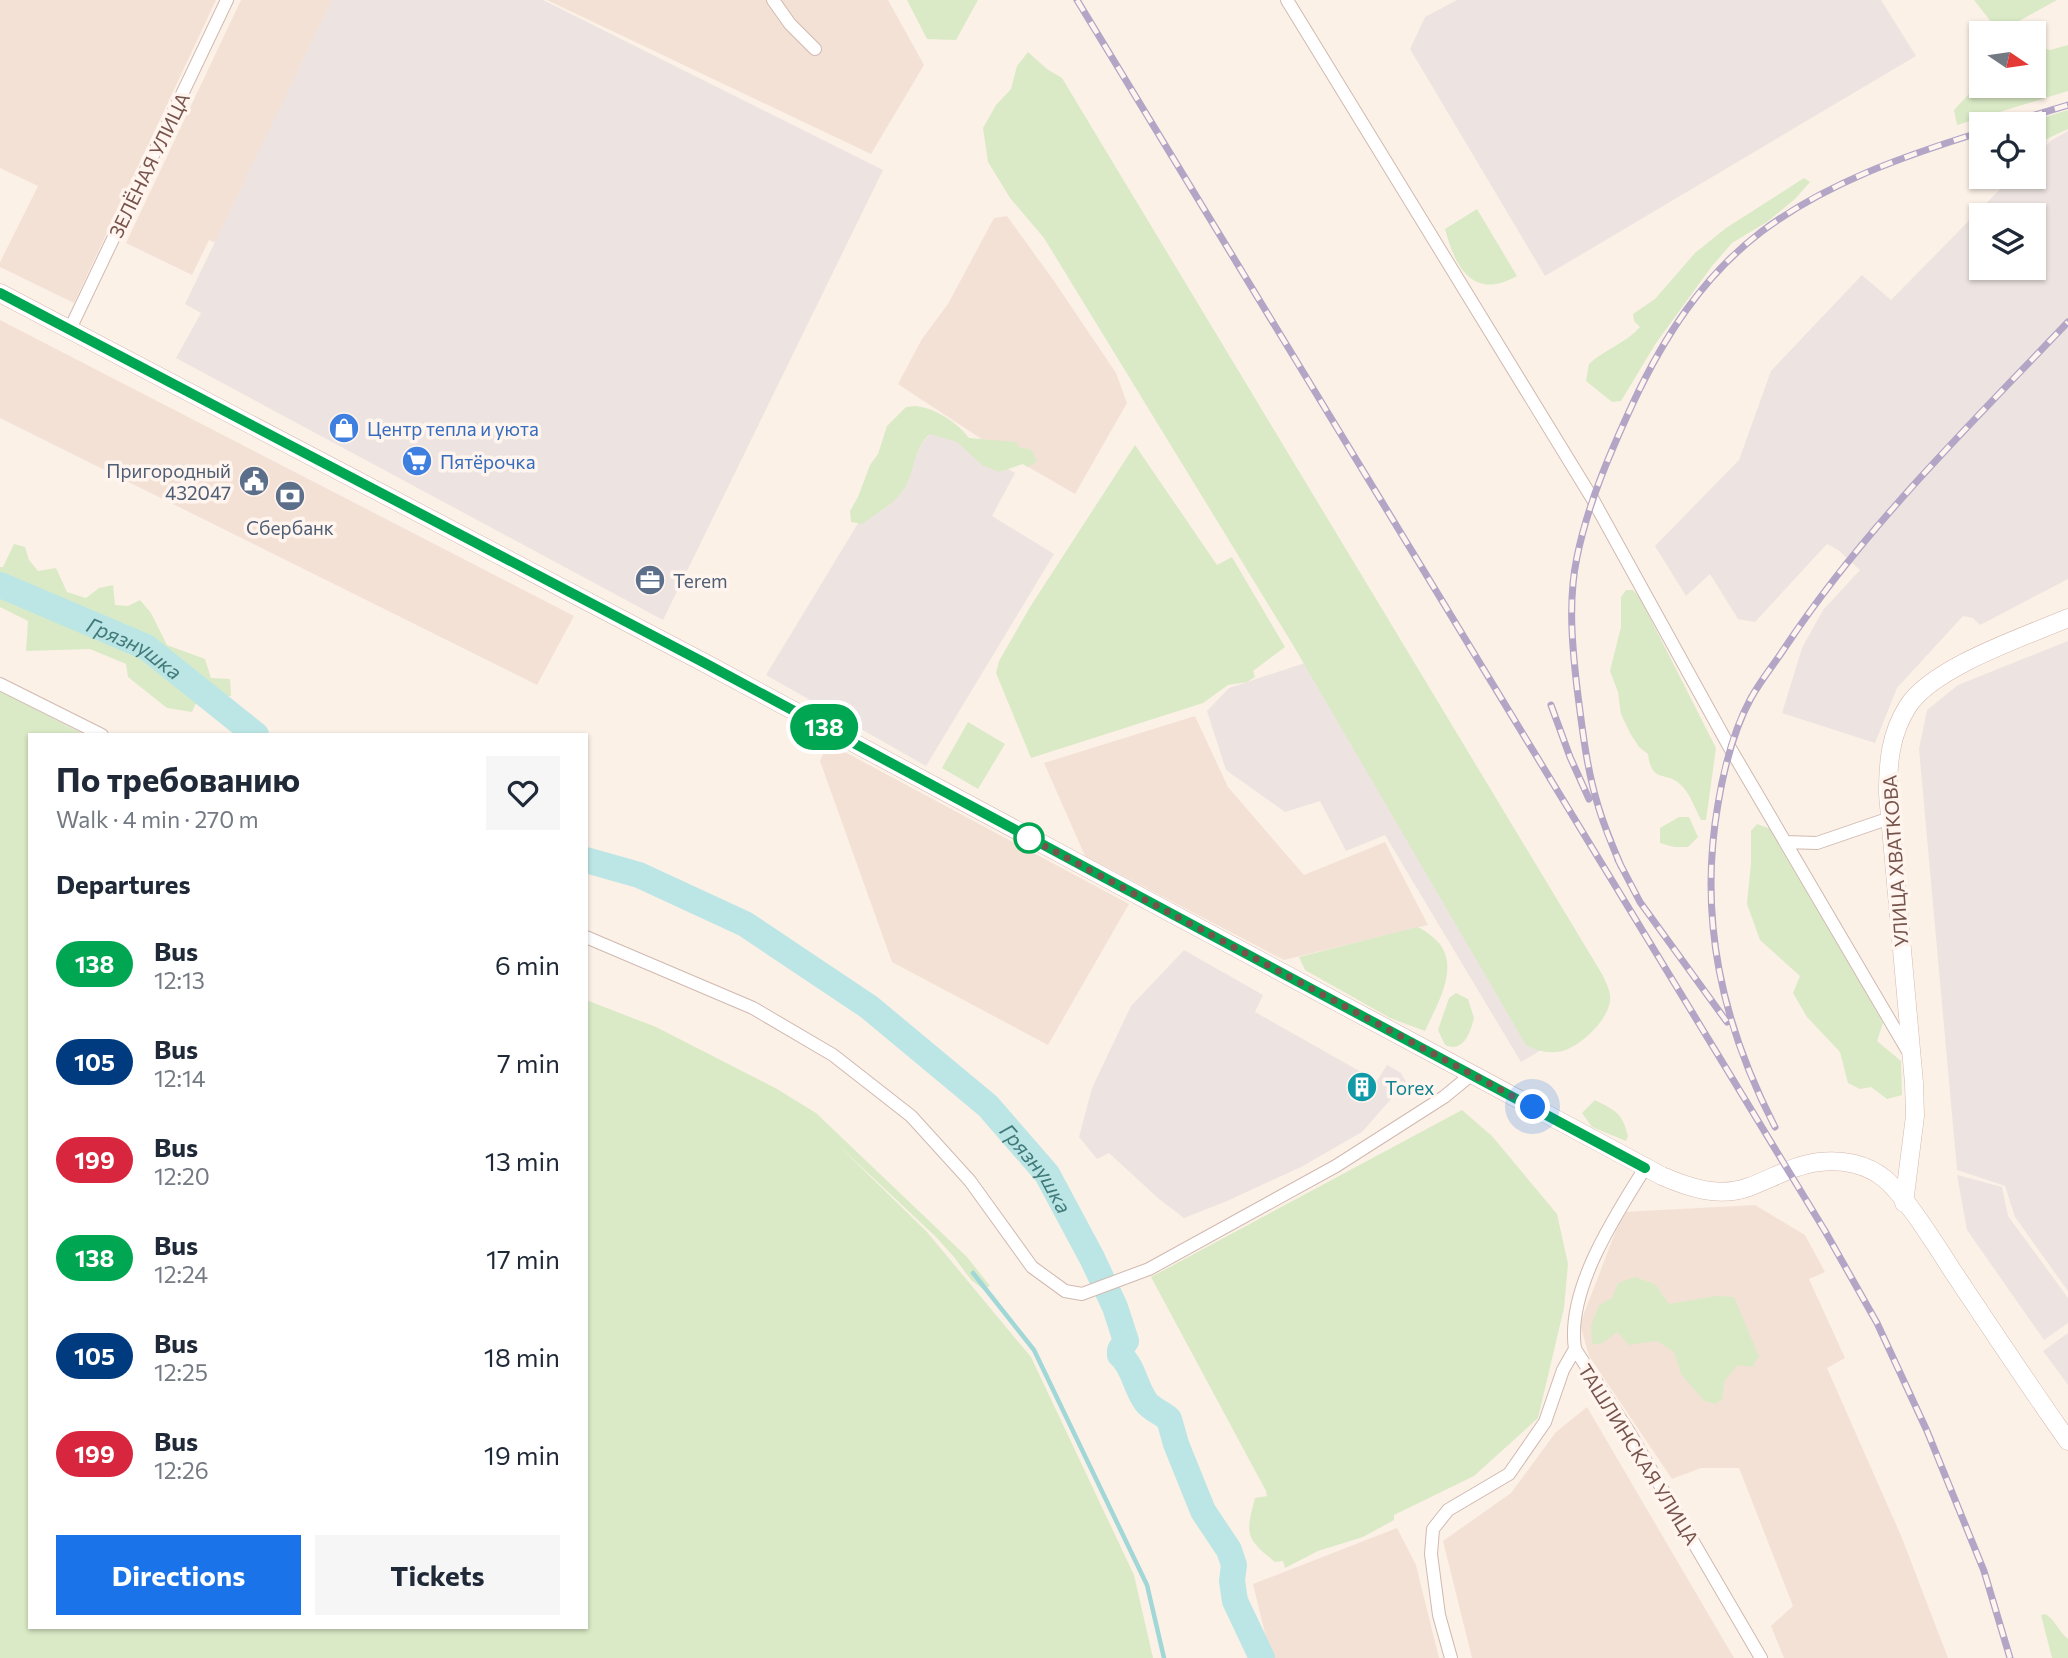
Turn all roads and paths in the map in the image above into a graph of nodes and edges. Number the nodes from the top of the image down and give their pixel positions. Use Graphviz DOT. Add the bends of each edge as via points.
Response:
graph roads {
  1 [pos="227,0"];
  2 [pos="773,0"];
  3 [pos="1287,0"];
  4 [pos="815,49"];
  5 [pos="0,293"];
  6 [pos="70,330"];
  7 [pos="2068,618"];
  8 [pos="0,684"];
  9 [pos="98,733"];
  10 [pos="1890,818"];
  11 [pos="1786,842"];
  12 [pos="588,938"];
  13 [pos="1911,1056"];
  14 [pos="1472,1074"];
  15 [pos="1645,1168"];
  16 [pos="1904,1203"];
  17 [pos="1575,1349"];
  18 [pos="2068,1441"];
  19 [pos="1451,1658"];
  20 [pos="1761,1658"];
  1 -- 6 [label="street, ЗЕЛЁНАЯ УЛИЦА"];
  2 -- 4 [label="street"];
  3 -- 11 [label="street" via="1592,498"];
  5 -- 6 [label="main road"];
  6 -- 14 [label="main road"];
  7 -- 10 [label="main road, УЛИЦА ХВАТКОВА" via="1950,669 1909,704 1889,753"];
  8 -- 9 [label="street"];
  10 -- 11 [label="street" via="1817,843"];
  10 -- 13 [label="main road, УЛИЦА ХВАТКОВА"];
  11 -- 13 [label="street"];
  12 -- 14 [label="street" via="753,1008 833,1055 911,1116 970,1181 1032,1267 1065,1291 1082,1294 1149,1269 1336,1166"];
  13 -- 16 [label="main road, УЛИЦА ХВАТКОВА" via="1915,1115"];
  14 -- 15 [label="main road"];
  15 -- 16 [label="main road" via="1690,1188 1717,1192 1746,1188 1797,1166 1838,1161 1872,1170"];
  15 -- 17 [label="street, ТАШЛИНСКАЯ УЛИЦА" via="1603,1237 1578,1303 1572,1334"];
  16 -- 18 [label="main road"];
  17 -- 19 [label="street" via="1545,1422 1508,1474 1448,1510 1433,1529 1431,1554"];
  17 -- 20 [label="street, ТАШЛИНСКАЯ УЛИЦА"];
}
